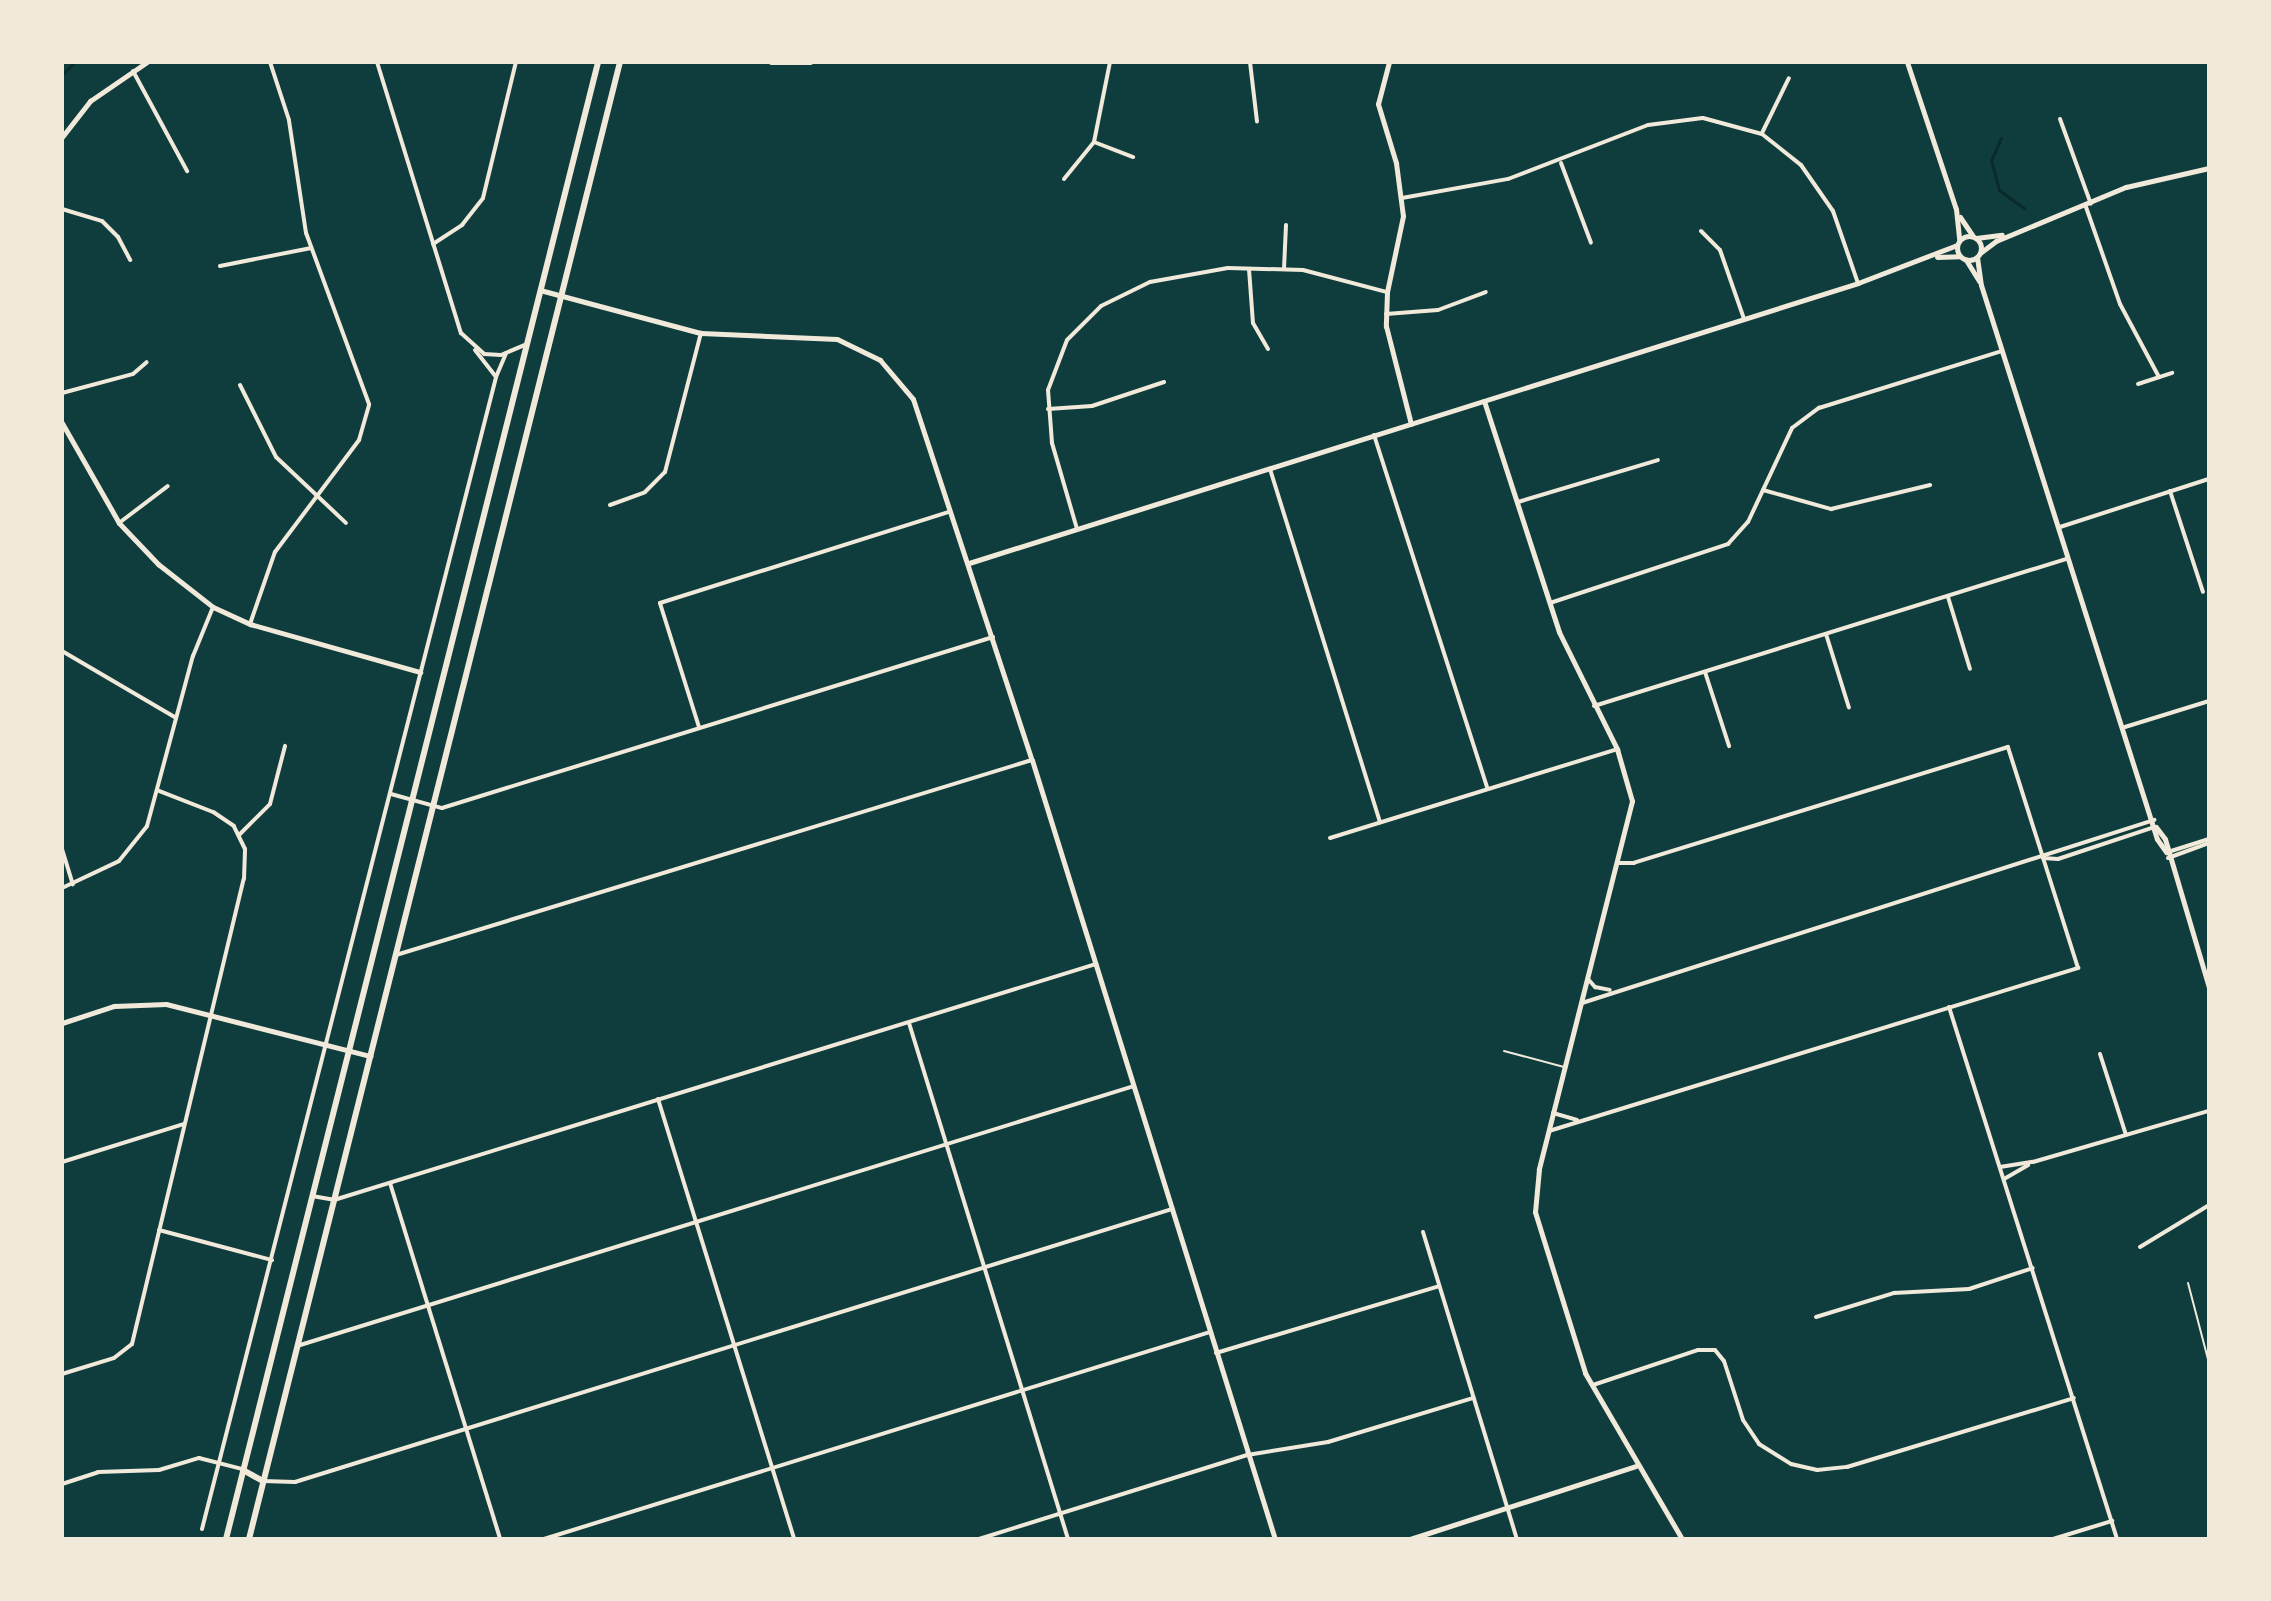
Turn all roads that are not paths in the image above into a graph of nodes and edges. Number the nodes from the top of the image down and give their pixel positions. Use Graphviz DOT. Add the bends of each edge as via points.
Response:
graph roads {
  1 [pos="147,62"];
  2 [pos="270,62"];
  3 [pos="377,62"];
  4 [pos="516,62"];
  5 [pos="598,62"];
  6 [pos="620,62"];
  7 [pos="771,62"];
  8 [pos="810,62"];
  9 [pos="1110,62"];
  10 [pos="1250,62"];
  11 [pos="1389,62"];
  12 [pos="1907,62"];
  13 [pos="133,71"];
  14 [pos="1789,78"];
  15 [pos="2060,119"];
  16 [pos="1257,122"];
  17 [pos="1762,134"];
  18 [pos="62,137"];
  19 [pos="1094,142"];
  20 [pos="1133,157"];
  21 [pos="1561,162"];
  22 [pos="2209,168"];
  23 [pos="187,171"];
  24 [pos="1064,179"];
  25 [pos="1402,198"];
  26 [pos="2089,206"];
  27 [pos="62,209"];
  28 [pos="1956,209"];
  29 [pos="1286,225"];
  30 [pos="1701,231"];
  31 [pos="2011,234"];
  32 [pos="1974,237"];
  33 [pos="1591,243"];
  34 [pos="1958,243"];
  35 [pos="433,244"];
  36 [pos="311,248"];
  37 [pos="1978,255"];
  38 [pos="1932,258"];
  39 [pos="1963,258"];
  40 [pos="130,260"];
  41 [pos="220,266"];
  42 [pos="1249,268"];
  43 [pos="1284,269"];
  44 [pos="1858,283"];
  45 [pos="1981,285"];
  46 [pos="539,290"];
  47 [pos="1387,292"];
  48 [pos="1486,292"];
  49 [pos="560,296"];
  50 [pos="1386,314"];
  51 [pos="1744,319"];
  52 [pos="701,333"];
  53 [pos="525,345"];
  54 [pos="475,349"];
  55 [pos="1268,349"];
  56 [pos="2002,351"];
  57 [pos="506,353"];
  58 [pos="147,362"];
  59 [pos="2172,373"];
  60 [pos="496,377"];
  61 [pos="2159,377"];
  62 [pos="1164,382"];
  63 [pos="2138,384"];
  64 [pos="240,385"];
  65 [pos="62,393"];
  66 [pos="1484,401"];
  67 [pos="1048,409"];
  68 [pos="62,423"];
  69 [pos="1411,424"];
  70 [pos="64,432"];
  71 [pos="1374,435"];
  72 [pos="1658,460"];
  73 [pos="1270,469"];
  74 [pos="2209,479"];
  75 [pos="1930,485"];
  76 [pos="168,486"];
  77 [pos="1763,490"];
  78 [pos="2170,491"];
  79 [pos="316,497"];
  80 [pos="1518,502"];
  81 [pos="610,505"];
  82 [pos="952,511"];
  83 [pos="119,523"];
  84 [pos="346,523"];
  85 [pos="2060,527"];
  86 [pos="1077,529"];
  87 [pos="2070,558"];
  88 [pos="969,563"];
  89 [pos="2203,592"];
  90 [pos="1948,597"];
  91 [pos="1550,603"];
  92 [pos="213,607"];
  93 [pos="250,624"];
  94 [pos="1826,634"];
  95 [pos="993,637"];
  96 [pos="62,651"];
  97 [pos="1970,669"];
  98 [pos="420,672"];
  99 [pos="1705,672"];
  100 [pos="2209,701"];
  101 [pos="1594,706"];
  102 [pos="1849,708"];
  103 [pos="176,718"];
  104 [pos="699,727"];
  105 [pos="2125,727"];
  106 [pos="285,746"];
  107 [pos="1729,746"];
  108 [pos="1617,749"];
  109 [pos="1032,760"];
  110 [pos="1487,788"];
  111 [pos="159,791"];
  112 [pos="391,794"];
  113 [pos="411,799"];
  114 [pos="433,806"];
  115 [pos="2154,820"];
  116 [pos="1380,822"];
  117 [pos="2156,827"];
  118 [pos="240,834"];
  119 [pos="1330,838"];
  120 [pos="2209,841"];
  121 [pos="62,849"];
  122 [pos="2167,855"];
  123 [pos="2043,858"];
  124 [pos="1619,863"];
  125 [pos="73,884"];
  126 [pos="62,888"];
  127 [pos="396,955"];
  128 [pos="1096,964"];
  129 [pos="1588,979"];
  130 [pos="2209,988"];
  131 [pos="1616,990"];
  132 [pos="1582,1003"];
  133 [pos="1949,1007"];
  134 [pos="214,1015"];
  135 [pos="62,1023"];
  136 [pos="909,1023"];
  137 [pos="326,1044"];
  138 [pos="348,1050"];
  139 [pos="1504,1051"];
  140 [pos="2100,1054"];
  141 [pos="370,1056"];
  142 [pos="1565,1067"];
  143 [pos="1134,1086"];
  144 [pos="658,1099"];
  145 [pos="2209,1111"];
  146 [pos="1553,1113"];
  147 [pos="1584,1119"];
  148 [pos="184,1124"];
  149 [pos="1549,1131"];
  150 [pos="2126,1135"];
  151 [pos="947,1144"];
  152 [pos="62,1162"];
  153 [pos="2033,1162"];
  154 [pos="2000,1167"];
  155 [pos="2004,1179"];
  156 [pos="390,1183"];
  157 [pos="312,1196"];
  158 [pos="334,1200"];
  159 [pos="2209,1205"];
  160 [pos="1172,1209"];
  161 [pos="696,1224"];
  162 [pos="159,1230"];
  163 [pos="1423,1232"];
  164 [pos="2140,1247"];
  165 [pos="272,1260"];
  166 [pos="985,1268"];
  167 [pos="2033,1268"];
  168 [pos="2188,1283"];
  169 [pos="1439,1286"];
  170 [pos="427,1305"];
  171 [pos="1816,1317"];
  172 [pos="1210,1332"];
  173 [pos="735,1345"];
  174 [pos="297,1346"];
  175 [pos="1216,1353"];
  176 [pos="2209,1363"];
  177 [pos="62,1374"];
  178 [pos="1591,1386"];
  179 [pos="1023,1392"];
  180 [pos="1473,1398"];
  181 [pos="2074,1398"];
  182 [pos="466,1429"];
  183 [pos="1247,1455"];
  184 [pos="221,1462"];
  185 [pos="1636,1466"];
  186 [pos="773,1469"];
  187 [pos="243,1470"];
  188 [pos="263,1481"];
  189 [pos="62,1484"];
  190 [pos="1507,1510"];
  191 [pos="1061,1514"];
  192 [pos="2112,1521"];
  193 [pos="202,1529"];
  194 [pos="226,1539"];
  195 [pos="249,1539"];
  196 [pos="500,1539"];
  197 [pos="544,1539"];
  198 [pos="794,1539"];
  199 [pos="979,1539"];
  200 [pos="1068,1539"];
  201 [pos="1275,1539"];
  202 [pos="1410,1539"];
  203 [pos="1517,1539"];
  204 [pos="1682,1539"];
  205 [pos="2053,1539"];
  206 [pos="2117,1539"];
  1 -- 13 [label="street"];
  2 -- 36 [label="street" via="289,120"];
  3 -- 35 [label="street"];
  4 -- 35 [label="street" via="483,198 462,225"];
  5 -- 46 [label="highway"];
  6 -- 49 [label="highway"];
  7 -- 8 [label="street"];
  9 -- 19 [label="street"];
  10 -- 16 [label="street"];
  11 -- 25 [label="street" via="1378,104"];
  12 -- 28 [label="street"];
  13 -- 18 [label="street" via="90,101"];
  13 -- 23 [label="street"];
  14 -- 17 [label="street"];
  15 -- 26 [label="street"];
  17 -- 21 [label="street" via="1703,118 1673,119"];
  17 -- 44 [label="street" via="1820,187"];
  19 -- 20 [label="street"];
  19 -- 24 [label="street"];
  21 -- 25 [label="street" via="1479,187"];
  21 -- 33 [label="street"];
  22 -- 26 [label="street" via="2153,178"];
  25 -- 47 [label="street" via="1401,242"];
  26 -- 31 [label="street"];
  26 -- 61 [label="street" via="2120,304"];
  27 -- 40 [label="street" via="102,221"];
  28 -- 32 [label="street"];
  28 -- 34 [label="street"];
  29 -- 43 [label="street"];
  30 -- 51 [label="street" via="1720,250"];
  31 -- 32 [label="street"];
  31 -- 37 [label="street"];
  32 -- 34 [label="street"];
  32 -- 37 [label="street"];
  34 -- 38 [label="street"];
  34 -- 39 [label="street"];
  35 -- 54 [label="street" via="457,323"];
  36 -- 41 [label="street"];
  36 -- 79 [label="street" via="369,404 359,440"];
  37 -- 39 [label="street"];
  37 -- 45 [label="street"];
  38 -- 39 [label="street"];
  38 -- 44 [label="street"];
  39 -- 45 [label="street"];
  42 -- 43 [label="street"];
  42 -- 55 [label="street" via="1253,323"];
  42 -- 67 [label="street" via="1150,282 1101,306 1067,340 1054,365"];
  43 -- 47 [label="street"];
  44 -- 51 [label="street"];
  45 -- 56 [label="street"];
  46 -- 49 [label="street"];
  46 -- 53 [label="highway"];
  47 -- 50 [label="street"];
  48 -- 50 [label="street" via="1438,310"];
  49 -- 52 [label="street"];
  49 -- 114 [label="highway"];
  50 -- 69 [label="street" via="1388,345"];
  51 -- 66 [label="street"];
  52 -- 81 [label="street" via="665,472 645,492"];
  52 -- 82 [label="street" via="735,338 811,335 856,346 880,360 913,399"];
  53 -- 57 [label="street"];
  53 -- 113 [label="highway"];
  54 -- 57 [label="street"];
  54 -- 60 [label="street"];
  56 -- 77 [label="street" via="1812,413 1783,442"];
  56 -- 85 [label="street"];
  57 -- 60 [label="street"];
  58 -- 65 [label="street" via="133,374"];
  59 -- 61 [label="street"];
  60 -- 98 [label="street"];
  61 -- 63 [label="street"];
  62 -- 67 [label="street" via="1092,406"];
  64 -- 79 [label="street" via="266,444"];
  66 -- 69 [label="street"];
  66 -- 80 [label="street"];
  67 -- 86 [label="street" via="1052,443"];
  68 -- 70 [label="street"];
  69 -- 71 [label="street"];
  70 -- 83 [label="street"];
  71 -- 73 [label="street"];
  71 -- 110 [label="street"];
  72 -- 80 [label="street"];
  73 -- 86 [label="street"];
  73 -- 116 [label="street"];
  74 -- 78 [label="street"];
  75 -- 77 [label="street" via="1831,509"];
  76 -- 83 [label="street"];
  77 -- 91 [label="street" via="1748,522 1728,544"];
  78 -- 85 [label="street"];
  78 -- 89 [label="street"];
  79 -- 84 [label="street"];
  79 -- 93 [label="street" via="275,552"];
  80 -- 91 [label="street"];
  82 -- 88 [label="street"];
  82 -- 104 [label="street" via="660,603"];
  83 -- 92 [label="street" via="158,564"];
  85 -- 87 [label="street"];
  86 -- 88 [label="street"];
  87 -- 90 [label="street"];
  87 -- 105 [label="street"];
  88 -- 95 [label="street"];
  90 -- 94 [label="street"];
  90 -- 97 [label="street"];
  91 -- 101 [label="street" via="1567,655"];
  92 -- 93 [label="street"];
  92 -- 103 [label="street"];
  93 -- 98 [label="street"];
  94 -- 99 [label="street"];
  94 -- 102 [label="street"];
  95 -- 104 [label="street"];
  95 -- 109 [label="street"];
  96 -- 103 [label="street"];
  98 -- 112 [label="street"];
  99 -- 101 [label="street"];
  99 -- 107 [label="street"];
  100 -- 105 [label="street"];
  101 -- 108 [label="street"];
  103 -- 111 [label="street"];
  104 -- 114 [label="street" via="442,808"];
  105 -- 115 [label="street"];
  106 -- 118 [label="street" via="270,804"];
  108 -- 110 [label="street"];
  108 -- 124 [label="street" via="1632,801"];
  109 -- 127 [label="street"];
  109 -- 128 [label="street"];
  110 -- 116 [label="street"];
  111 -- 118 [label="street" via="213,812"];
  111 -- 125 [label="street" via="147,826 132,847 101,873"];
  112 -- 113 [label="street"];
  112 -- 137 [label="street"];
  113 -- 114 [label="street"];
  113 -- 138 [label="highway"];
  114 -- 127 [label="highway"];
  115 -- 117 [label="street"];
  115 -- 123 [label="street"];
  116 -- 119 [label="street"];
  117 -- 122 [label="street"];
  117 -- 123 [label="street" via="2058,859"];
  118 -- 134 [label="street" via="247,861"];
  120 -- 122 [label="street"];
  121 -- 125 [label="street"];
  122 -- 130 [label="street"];
  123 -- 124 [label="street" via="2008,747 1634,863"];
  123 -- 131 [label="street"];
  123 -- 133 [label="street" via="2078,968"];
  124 -- 129 [label="street"];
  125 -- 126 [label="street"];
  127 -- 141 [label="highway"];
  128 -- 136 [label="street"];
  128 -- 143 [label="street"];
  129 -- 131 [label="street" via="1603,991"];
  129 -- 132 [label="street"];
  131 -- 132 [label="street"];
  132 -- 142 [label="street"];
  133 -- 147 [label="street"];
  133 -- 154 [label="street"];
  134 -- 135 [label="street" via="139,1003"];
  134 -- 137 [label="street"];
  134 -- 148 [label="street"];
  136 -- 144 [label="street"];
  136 -- 151 [label="street"];
  137 -- 138 [label="street"];
  137 -- 165 [label="street"];
  138 -- 141 [label="street"];
  138 -- 157 [label="highway"];
  139 -- 142 [label="lane"];
  140 -- 150 [label="street"];
  141 -- 158 [label="highway"];
  142 -- 146 [label="street"];
  143 -- 151 [label="street"];
  143 -- 160 [label="street"];
  144 -- 156 [label="street"];
  144 -- 161 [label="street"];
  145 -- 150 [label="street"];
  146 -- 147 [label="street"];
  146 -- 149 [label="street"];
  147 -- 149 [label="street"];
  148 -- 152 [label="street"];
  148 -- 162 [label="street"];
  149 -- 178 [label="street" via="1533,1196 1535,1212"];
  150 -- 153 [label="street"];
  151 -- 161 [label="street"];
  151 -- 166 [label="street"];
  153 -- 154 [label="street"];
  153 -- 155 [label="street"];
  154 -- 155 [label="street"];
  155 -- 167 [label="street"];
  156 -- 158 [label="street"];
  156 -- 170 [label="street"];
  157 -- 158 [label="street"];
  157 -- 187 [label="highway"];
  158 -- 174 [label="highway"];
  159 -- 164 [label="street"];
  160 -- 166 [label="street"];
  160 -- 172 [label="street"];
  161 -- 170 [label="street"];
  161 -- 173 [label="street"];
  162 -- 165 [label="street"];
  162 -- 177 [label="street" via="129,1349"];
  163 -- 169 [label="street"];
  165 -- 184 [label="street"];
  166 -- 173 [label="street"];
  166 -- 179 [label="street"];
  167 -- 171 [label="street" via="1969,1289 1894,1293"];
  167 -- 181 [label="street"];
  168 -- 176 [label="lane"];
  169 -- 175 [label="street"];
  169 -- 180 [label="street"];
  170 -- 174 [label="street"];
  170 -- 182 [label="street"];
  172 -- 175 [label="street"];
  172 -- 179 [label="street"];
  173 -- 182 [label="street"];
  173 -- 186 [label="street"];
  174 -- 188 [label="highway"];
  175 -- 183 [label="street"];
  178 -- 181 [label="street" via="1698,1350 1715,1350 1724,1361 1743,1420 1759,1444 1791,1464 1817,1470 1847,1467"];
  178 -- 185 [label="street"];
  179 -- 186 [label="street"];
  179 -- 191 [label="street"];
  180 -- 183 [label="street" via="1328,1442"];
  180 -- 190 [label="street"];
  181 -- 192 [label="street"];
  182 -- 188 [label="street" via="295,1482"];
  182 -- 196 [label="street"];
  183 -- 191 [label="street"];
  183 -- 201 [label="street"];
  184 -- 187 [label="street"];
  184 -- 189 [label="street" via="199,1458 159,1470 98,1472"];
  184 -- 193 [label="street"];
  185 -- 190 [label="street"];
  185 -- 204 [label="street"];
  186 -- 197 [label="street"];
  186 -- 198 [label="street"];
  187 -- 188 [label="highway"];
  187 -- 194 [label="highway"];
  188 -- 195 [label="highway"];
  190 -- 202 [label="street"];
  190 -- 203 [label="street"];
  191 -- 199 [label="street"];
  191 -- 200 [label="street"];
  192 -- 205 [label="street"];
  192 -- 206 [label="street"];
}
